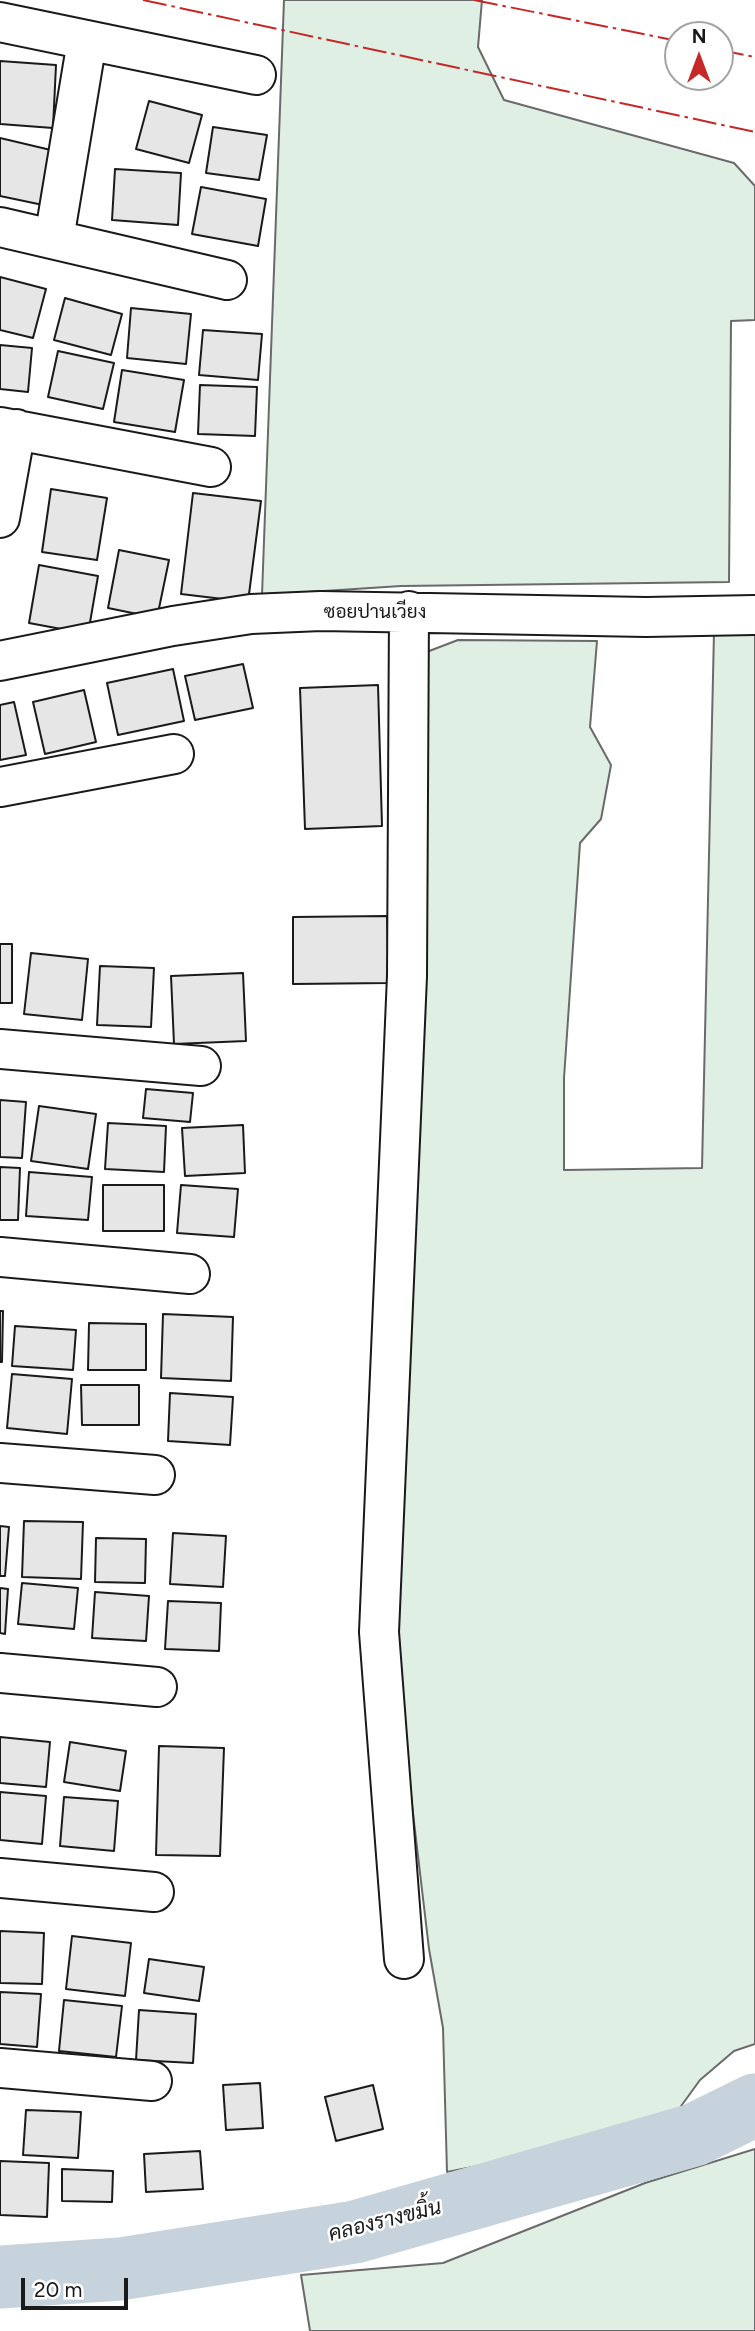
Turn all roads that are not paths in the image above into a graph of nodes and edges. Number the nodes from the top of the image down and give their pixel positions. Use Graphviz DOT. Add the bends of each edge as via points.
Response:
graph roads {
  1 [pos="0,22"];
  2 [pos="86,41"];
  3 [pos="256,75"];
  4 [pos="0,228"];
  5 [pos="54,239"];
  6 [pos="227,280"];
  7 [pos="8,428"];
  8 [pos="211,467"];
  9 [pos="0,518"];
  10 [pos="409,611"];
  11 [pos="755,615"];
  12 [pos="0,662"];
  13 [pos="174,754"];
  14 [pos="0,786"];
  15 [pos="0,1049"];
  16 [pos="201,1066"];
  17 [pos="0,1257"];
  18 [pos="190,1274"];
  19 [pos="0,1463"];
  20 [pos="155,1475"];
  21 [pos="0,1673"];
  22 [pos="157,1687"];
  23 [pos="0,1878"];
  24 [pos="154,1892"];
  25 [pos="404,1959"];
  26 [pos="0,2068"];
  27 [pos="152,2081"];
  1 -- 2 [label="street"];
  2 -- 3 [label="street"];
  2 -- 5 [label="street"];
  4 -- 5 [label="street"];
  5 -- 6 [label="street"];
  7 -- 8 [label="street"];
  7 -- 9 [label="street"];
  10 -- 11 [label="street, ซอยปานเวียง"];
  10 -- 12 [label="street, ซอยปานเวียง" via="251,614"];
  10 -- 25 [label="street" via="407,976 379,1632"];
  13 -- 14 [label="street"];
  15 -- 16 [label="street"];
  17 -- 18 [label="street"];
  19 -- 20 [label="street"];
  21 -- 22 [label="street"];
  23 -- 24 [label="street"];
  26 -- 27 [label="street"];
}
